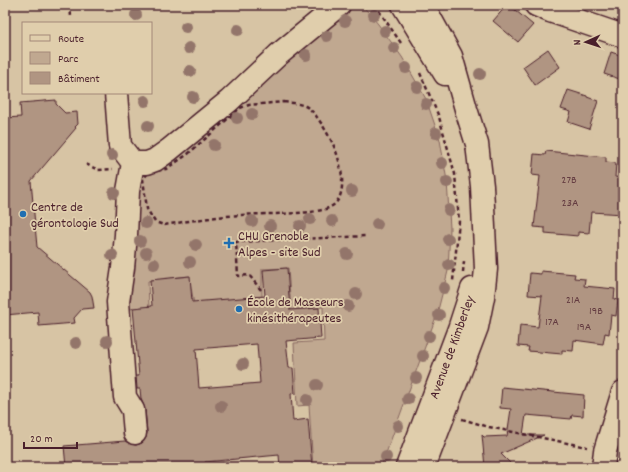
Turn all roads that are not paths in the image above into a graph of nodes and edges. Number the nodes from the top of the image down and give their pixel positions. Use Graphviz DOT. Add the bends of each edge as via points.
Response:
graph roads {
  1 [pos="403,5"];
  2 [pos="423,5"];
  3 [pos="536,5"];
  4 [pos="337,6"];
  5 [pos="623,36"];
  6 [pos="116,94"];
  7 [pos="466,109"];
  8 [pos="133,163"];
  9 [pos="484,225"];
  10 [pos="623,392"];
  11 [pos="135,433"];
  12 [pos="604,459"];
  13 [pos="407,467"];
  14 [pos="424,467"];
  1 -- 7 [label="main road, Avenue de Kimberley"];
  2 -- 7 [label="main road, Avenue de Kimberley" via="451,56"];
  3 -- 5 [label="main road"];
  4 -- 8 [label="main road" via="169,150 148,163"];
  6 -- 8 [label="main road" via="120,146"];
  7 -- 9 [label="main road, Avenue de Kimberley" via="477,144"];
  8 -- 11 [label="main road" via="118,302 125,397 134,410"];
  9 -- 13 [label="main road, Avenue de Kimberley" via="475,280 464,315"];
  9 -- 14 [label="main road, Avenue de Kimberley" via="486,269 477,327"];
  10 -- 12 [label="main road"];
}
